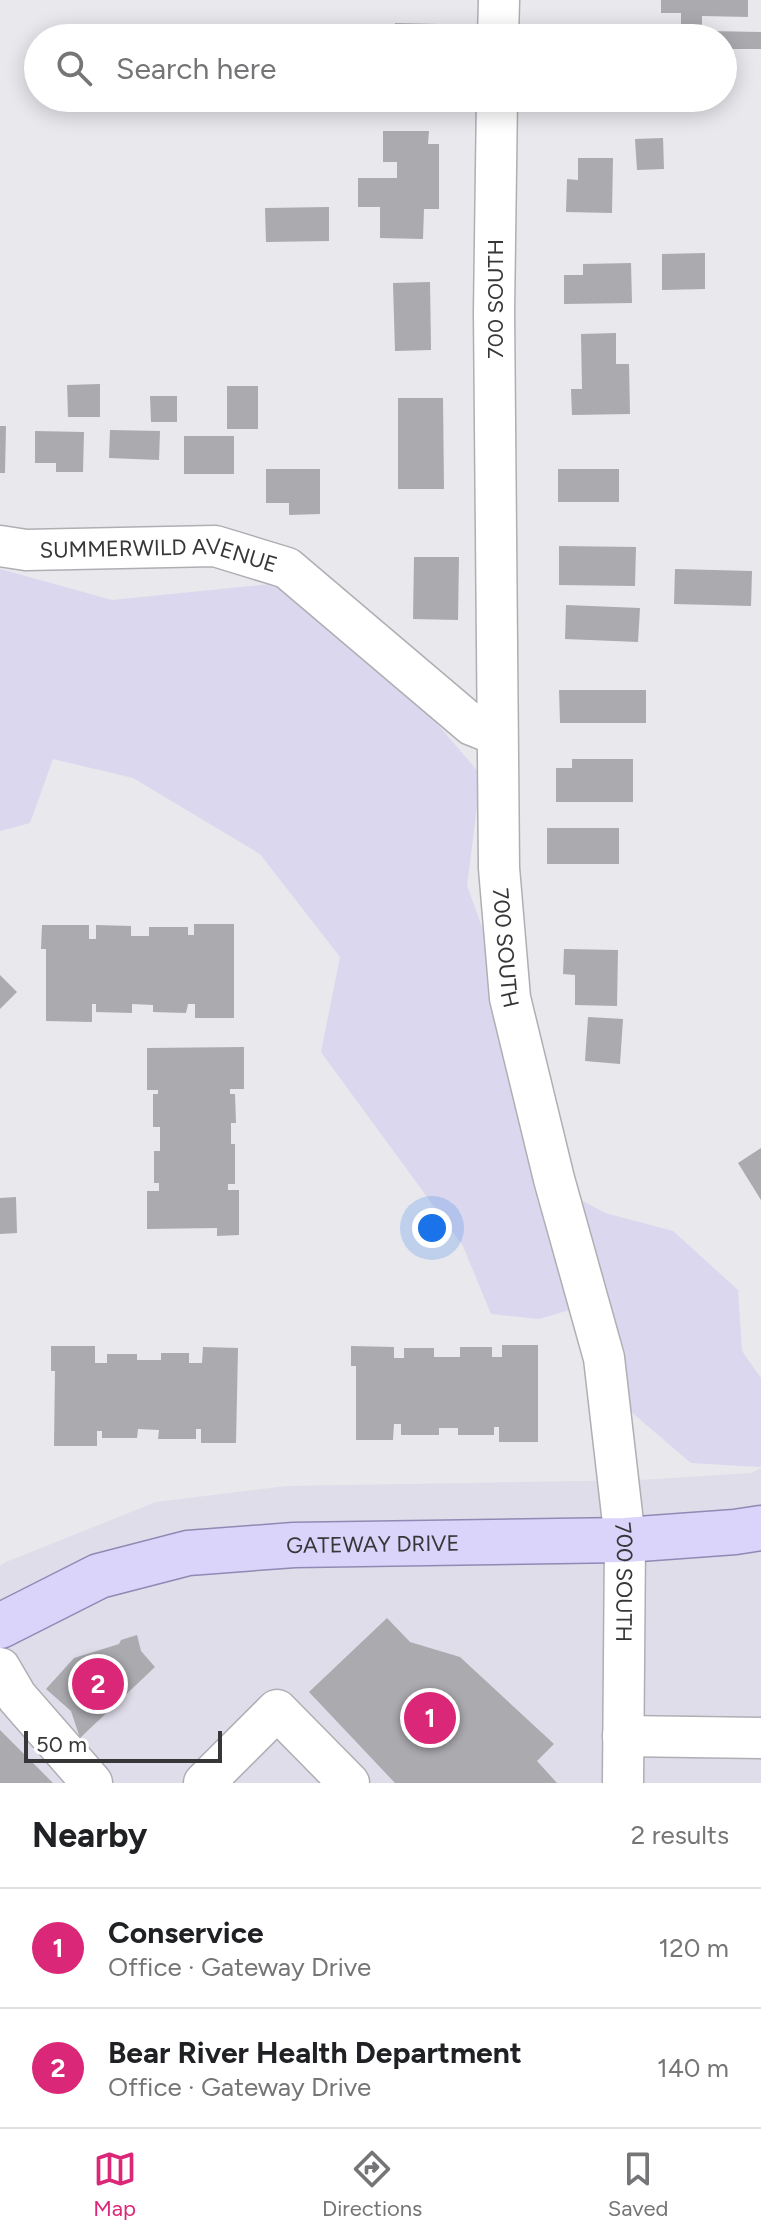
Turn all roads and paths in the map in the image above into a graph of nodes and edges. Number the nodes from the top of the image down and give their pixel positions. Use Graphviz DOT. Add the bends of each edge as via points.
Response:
graph roads {
  1 [pos="499,0"];
  2 [pos="498,24"];
  3 [pos="497,112"];
  4 [pos="0,546"];
  5 [pos="497,735"];
  6 [pos="761,1528"];
  7 [pos="625,1540"];
  8 [pos="0,1626"];
  9 [pos="0,1668"];
  10 [pos="623,1736"];
  11 [pos="761,1738"];
  12 [pos="92,1783"];
  13 [pos="204,1783"];
  14 [pos="349,1783"];
  15 [pos="623,1783"];
  1 -- 2 [label="street"];
  3 -- 5 [label="street, 700 SOUTH"];
  4 -- 5 [label="street, SUMMERWILD AVENUE" via="215,546 287,568 472,725"];
  5 -- 7 [label="street, 700 SOUTH" via="499,868 510,998 604,1358"];
  6 -- 7 [label="main road, GATEWAY DRIVE"];
  7 -- 8 [label="main road, GATEWAY DRIVE" via="294,1545 188,1553 99,1576"];
  7 -- 10 [label="street, 700 SOUTH"];
  9 -- 12 [label="street" via="17,1697"];
  10 -- 11 [label="street"];
  10 -- 15 [label="street, 700 SOUTH"];
  13 -- 14 [label="street" via="277,1710"];
}
